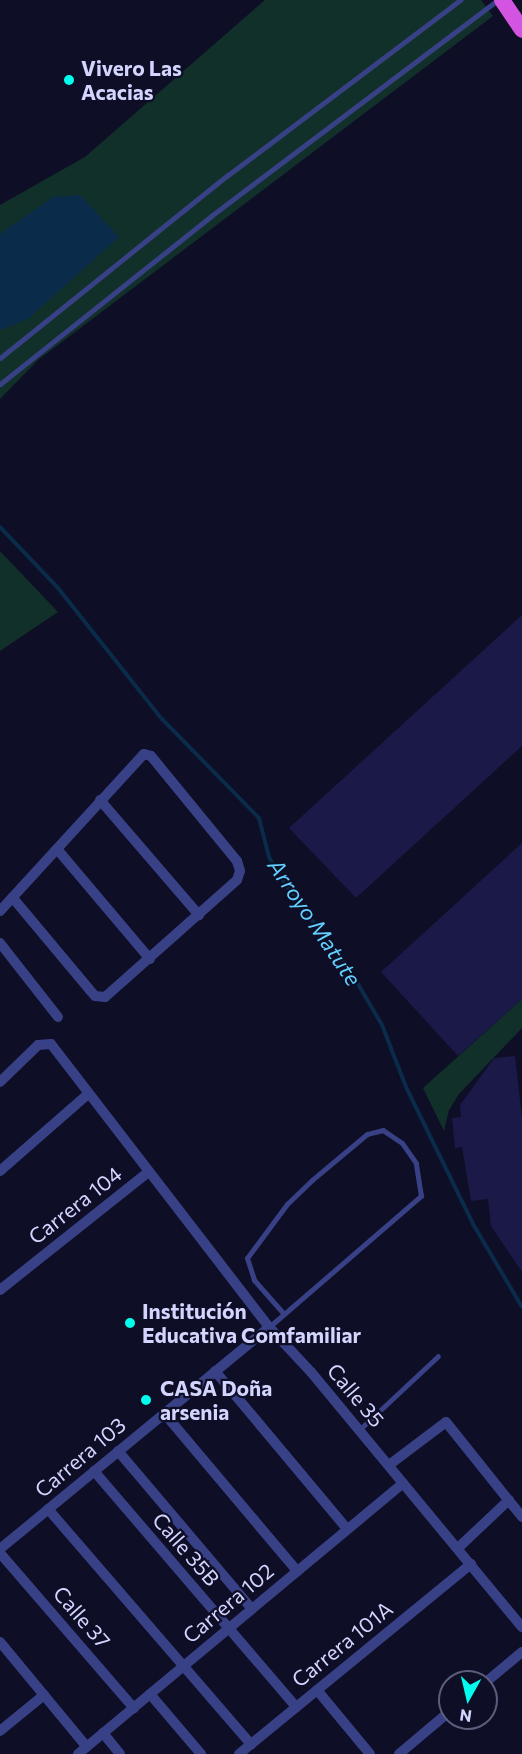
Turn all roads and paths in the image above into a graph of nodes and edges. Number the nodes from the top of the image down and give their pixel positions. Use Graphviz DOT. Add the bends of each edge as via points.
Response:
graph roads {
  1 [pos="460,0"];
  2 [pos="500,0"];
  3 [pos="522,30"];
  4 [pos="0,358"];
  5 [pos="0,384"];
  6 [pos="99,800"];
  7 [pos="57,849"];
  8 [pos="13,898"];
  9 [pos="0,911"];
  10 [pos="199,915"];
  11 [pos="0,943"];
  12 [pos="150,959"];
  13 [pos="58,1017"];
  14 [pos="0,1082"];
  15 [pos="88,1094"];
  16 [pos="0,1171"];
  17 [pos="147,1173"];
  18 [pos="0,1290"];
  19 [pos="284,1314"];
  20 [pos="269,1327"];
  21 [pos="438,1356"];
  22 [pos="214,1371"];
  23 [pos="164,1413"];
  24 [pos="359,1430"];
  25 [pos="118,1451"];
  26 [pos="389,1466"];
  27 [pos="94,1471"];
  28 [pos="403,1483"];
  29 [pos="509,1500"];
  30 [pos="48,1509"];
  31 [pos="522,1517"];
  32 [pos="347,1529"];
  33 [pos="458,1548"];
  34 [pos="0,1551"];
  35 [pos="471,1564"];
  36 [pos="297,1571"];
  37 [pos="252,1609"];
  38 [pos="229,1628"];
  39 [pos="522,1628"];
  40 [pos="0,1642"];
  41 [pos="522,1652"];
  42 [pos="183,1666"];
  43 [pos="498,1672"];
  44 [pos="317,1690"];
  45 [pos="150,1694"];
  46 [pos="44,1695"];
  47 [pos="134,1707"];
  48 [pos="296,1707"];
  49 [pos="438,1722"];
  50 [pos="0,1731"];
  51 [pos="103,1733"];
  52 [pos="251,1744"];
  53 [pos="82,1750"];
  54 [pos="120,1754"];
  55 [pos="201,1754"];
  56 [pos="239,1754"];
  57 [pos="370,1754"];
  58 [pos="399,1754"];
  1 -- 4 [label="lane" via="228,175"];
  2 -- 3 [label="highway"];
  2 -- 5 [label="lane" via="211,216"];
  6 -- 7 [label="street"];
  6 -- 10 [label="street"];
  6 -- 10 [label="street" via="138,757 151,756 237,861 237,880"];
  7 -- 8 [label="street"];
  7 -- 12 [label="street"];
  8 -- 9 [label="street"];
  8 -- 12 [label="street" via="95,996 105,997"];
  10 -- 12 [label="street"];
  11 -- 13 [label="street"];
  14 -- 15 [label="street, Calle 35" via="38,1045 51,1044"];
  15 -- 16 [label="street"];
  15 -- 17 [label="street, Calle 35"];
  17 -- 18 [label="street, Carrera 104"];
  17 -- 20 [label="street, Calle 35"];
  19 -- 19 [label="lane" via="254,1280 247,1258 287,1204 312,1180 367,1134 383,1130 402,1143 416,1163 422,1196 374,1241"];
  19 -- 20 [label="lane"];
  20 -- 22 [label="street, Carrera 103"];
  20 -- 24 [label="street, Calle 35"];
  21 -- 24 [label="lane"];
  22 -- 23 [label="street, Carrera 103"];
  22 -- 32 [label="street"];
  23 -- 25 [label="street, Carrera 103"];
  23 -- 36 [label="street"];
  24 -- 26 [label="street, Calle 35"];
  25 -- 27 [label="street, Carrera 103"];
  25 -- 37 [label="street"];
  26 -- 28 [label="street, Calle 35"];
  26 -- 29 [label="street" via="446,1422"];
  27 -- 30 [label="street, Carrera 103"];
  27 -- 38 [label="street, Calle 35B"];
  28 -- 32 [label="street, Carrera 102"];
  28 -- 33 [label="street, Calle 35"];
  29 -- 31 [label="street"];
  29 -- 33 [label="street"];
  30 -- 34 [label="street, Carrera 103"];
  30 -- 42 [label="street"];
  32 -- 36 [label="street, Carrera 102"];
  33 -- 35 [label="street, Calle 35"];
  34 -- 47 [label="street, Calle 37"];
  35 -- 39 [label="street, Calle 35"];
  35 -- 44 [label="street, Carrera 101A"];
  36 -- 37 [label="street, Carrera 102"];
  37 -- 38 [label="street, Carrera 102"];
  38 -- 42 [label="street, Carrera 102"];
  38 -- 48 [label="street, Calle 35B"];
  40 -- 46 [label="street"];
  41 -- 43 [label="street"];
  42 -- 45 [label="street, Carrera 102"];
  42 -- 52 [label="street"];
  44 -- 48 [label="street, Carrera 101A"];
  44 -- 57 [label="street"];
  45 -- 47 [label="street, Carrera 102"];
  45 -- 55 [label="street"];
  46 -- 50 [label="street"];
  46 -- 53 [label="street"];
  47 -- 51 [label="street, Carrera 102"];
  48 -- 52 [label="street, Carrera 101A"];
  49 -- 58 [label="street"];
  51 -- 53 [label="street, Carrera 102"];
  51 -- 54 [label="street"];
  52 -- 56 [label="street, Carrera 101A"];
}
